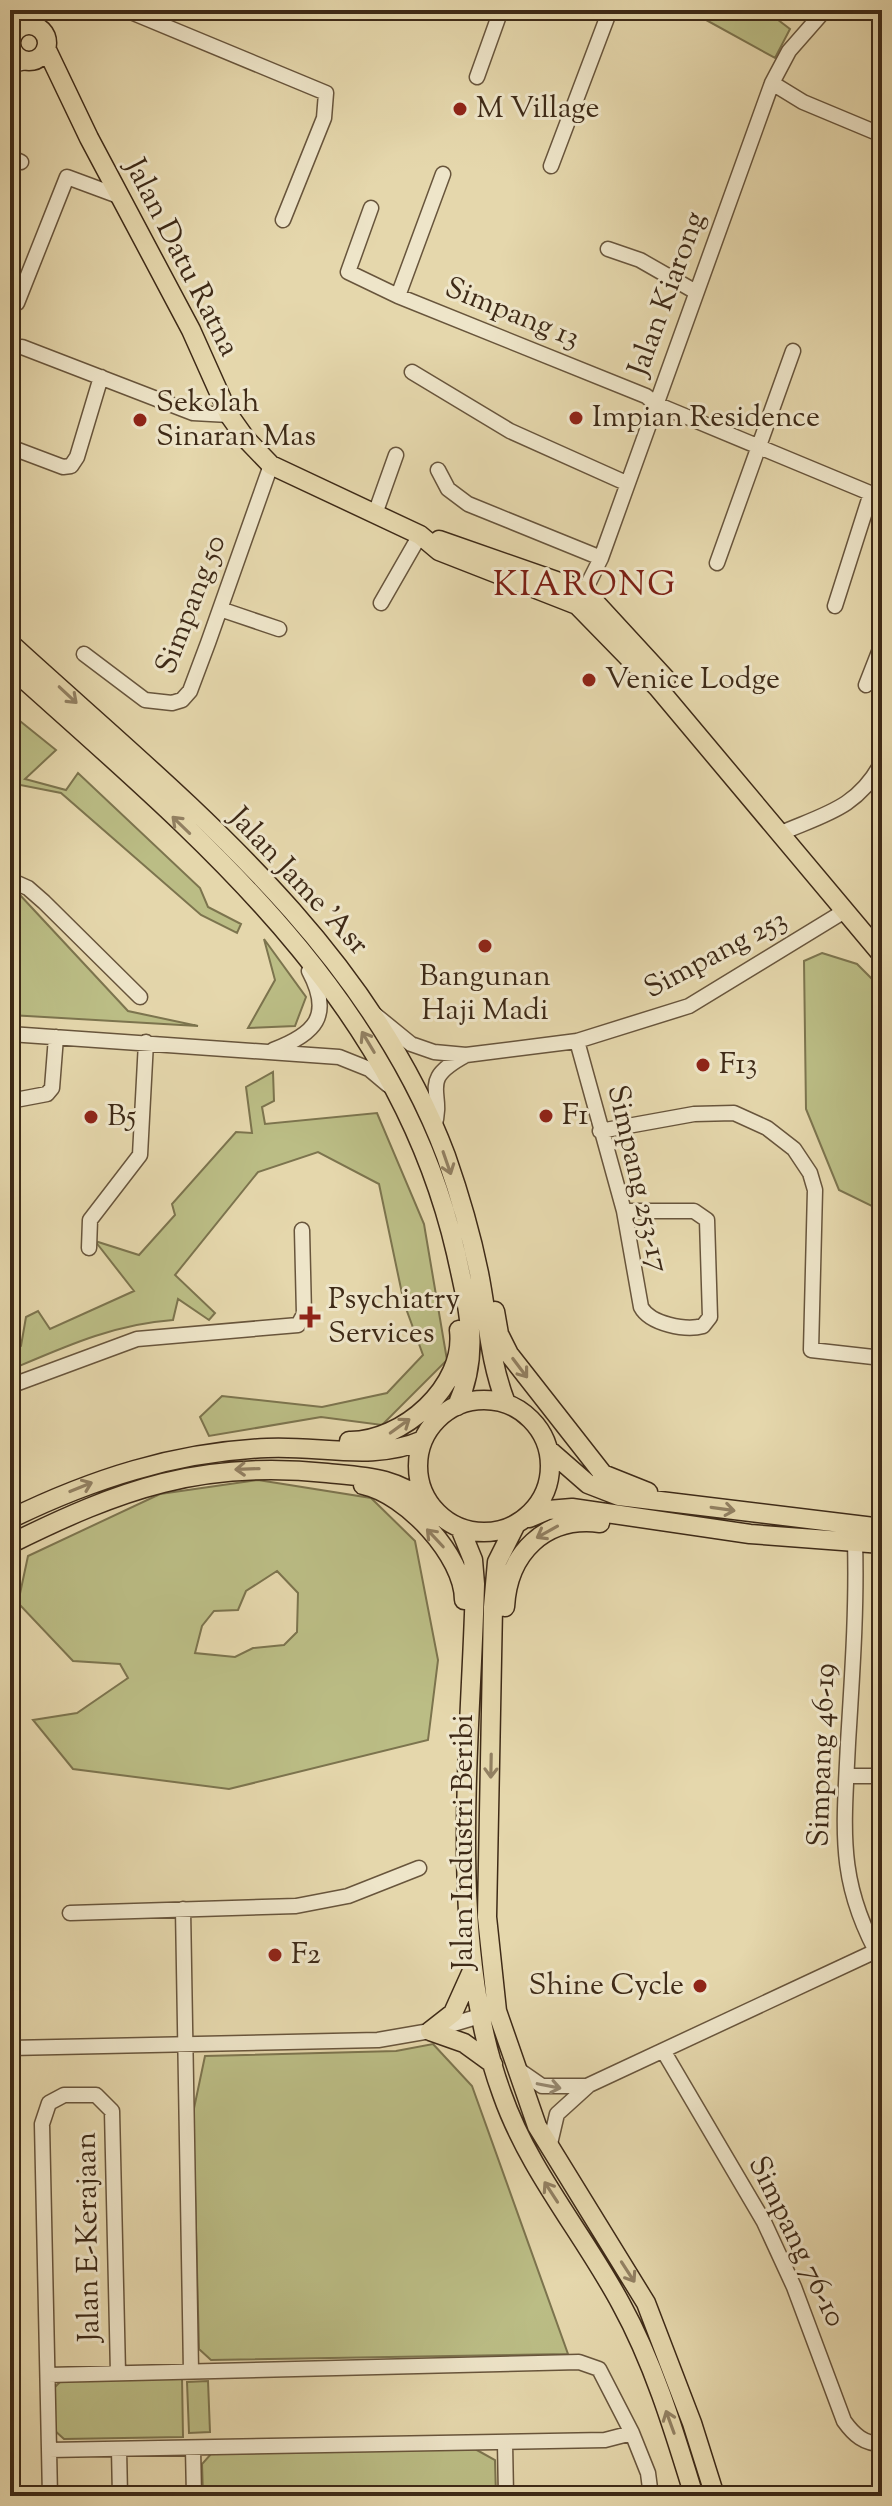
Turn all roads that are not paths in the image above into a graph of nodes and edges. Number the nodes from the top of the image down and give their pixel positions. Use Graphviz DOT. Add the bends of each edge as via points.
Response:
graph roads {
  1 [pos="126,10"];
  2 [pos="501,10"];
  3 [pos="610,10"];
  4 [pos="811,10"];
  5 [pos="825,10"];
  6 [pos="17,29"];
  7 [pos="789,51"];
  8 [pos="37,56"];
  9 [pos="10,66"];
  10 [pos="477,77"];
  11 [pos="772,83"];
  12 [pos="882,135"];
  13 [pos="551,166"];
  14 [pos="443,174"];
  15 [pos="121,197"];
  16 [pos="371,208"];
  17 [pos="283,220"];
  18 [pos="608,249"];
  19 [pos="696,292"];
  20 [pos="398,296"];
  21 [pos="17,303"];
  22 [pos="22,347"];
  23 [pos="793,351"];
  24 [pos="412,372"];
  25 [pos="101,377"];
  26 [pos="656,404"];
  27 [pos="229,415"];
  28 [pos="10,447"];
  29 [pos="758,448"];
  30 [pos="396,455"];
  31 [pos="271,465"];
  32 [pos="438,470"];
  33 [pos="626,483"];
  34 [pos="876,496"];
  35 [pos="375,514"];
  36 [pos="422,536"];
  37 [pos="601,558"];
  38 [pos="717,563"];
  39 [pos="581,598"];
  40 [pos="381,603"];
  41 [pos="835,606"];
  42 [pos="220,609"];
  43 [pos="279,629"];
  44 [pos="10,643"];
  45 [pos="882,644"];
  46 [pos="84,654"];
  47 [pos="10,667"];
  48 [pos="866,685"];
  49 [pos="881,764"];
  50 [pos="781,833"];
  51 [pos="10,880"];
  52 [pos="843,912"];
  53 [pos="300,945"];
  54 [pos="882,955"];
  55 [pos="140,997"];
  56 [pos="373,1013"];
  57 [pos="10,1034"];
  58 [pos="56,1037"];
  59 [pos="577,1041"];
  60 [pos="146,1042"];
  61 [pos="273,1050"];
  62 [pos="466,1055"];
  63 [pos="397,1093"];
  64 [pos="10,1101"];
  65 [pos="434,1127"];
  66 [pos="600,1131"];
  67 [pos="624,1211"];
  68 [pos="302,1230"];
  69 [pos="89,1248"];
  70 [pos="457,1259"];
  71 [pos="479,1274"];
  72 [pos="882,1358"];
  73 [pos="10,1386"];
  74 [pos="506,1403"];
  75 [pos="457,1406"];
  76 [pos="423,1440"];
  77 [pos="272,1447"];
  78 [pos="549,1450"];
  79 [pos="280,1468"];
  80 [pos="683,1503"];
  81 [pos="430,1504"];
  82 [pos="10,1519"];
  83 [pos="520,1523"];
  84 [pos="678,1524"];
  85 [pos="460,1528"];
  86 [pos="882,1528"];
  87 [pos="855,1542"];
  88 [pos="10,1544"];
  89 [pos="882,1544"];
  90 [pos="493,1688"];
  91 [pos="472,1690"];
  92 [pos="847,1776"];
  93 [pos="882,1776"];
  94 [pos="419,1868"];
  95 [pos="183,1909"];
  96 [pos="70,1913"];
  97 [pos="879,1956"];
  98 [pos="472,1968"];
  99 [pos="488,2014"];
  100 [pos="430,2031"];
  101 [pos="186,2044"];
  102 [pos="10,2048"];
  103 [pos="664,2052"];
  104 [pos="493,2064"];
  105 [pos="515,2066"];
  106 [pos="589,2085"];
  107 [pos="549,2149"];
  108 [pos="191,2371"];
  109 [pos="118,2373"];
  110 [pos="48,2375"];
  111 [pos="632,2433"];
  112 [pos="505,2443"];
  113 [pos="882,2444"];
  114 [pos="193,2448"];
  115 [pos="119,2449"];
  116 [pos="49,2450"];
  117 [pos="50,2496"];
  118 [pos="120,2496"];
  119 [pos="194,2496"];
  120 [pos="506,2496"];
  121 [pos="651,2496"];
  122 [pos="694,2496"];
  123 [pos="715,2496"];
  1 -- 17 [label="street" via="320,88 327,101 324,118"];
  2 -- 10 [label="street"];
  3 -- 13 [label="street"];
  4 -- 7 [label="street"];
  5 -- 7 [label="street, Jalan Kiarong"];
  6 -- 8 [label="main road" via="18,58"];
  6 -- 8 [label="main road" via="42,30"];
  7 -- 11 [label="street, Jalan Kiarong"];
  8 -- 9 [label="street"];
  8 -- 15 [label="main road, Jalan Datu Ratna" via="63,88"];
  11 -- 12 [label="street"];
  11 -- 19 [label="street, Jalan Kiarong"];
  14 -- 20 [label="street"];
  15 -- 21 [label="street" via="67,177"];
  15 -- 27 [label="main road, Jalan Datu Ratna"];
  16 -- 20 [label="street, Simpang 13" via="348,272"];
  18 -- 19 [label="street" via="640,260"];
  19 -- 26 [label="street, Jalan Kiarong"];
  20 -- 26 [label="street, Simpang 13"];
  22 -- 25 [label="street"];
  23 -- 29 [label="street"];
  24 -- 33 [label="street" via="510,431"];
  25 -- 27 [label="street" via="193,413"];
  25 -- 28 [label="street" via="71,466"];
  26 -- 29 [label="street, Simpang 13"];
  26 -- 33 [label="street, Jalan Kiarong"];
  27 -- 31 [label="main road, Jalan Datu Ratna"];
  29 -- 34 [label="street, Simpang 13"];
  29 -- 38 [label="street"];
  30 -- 35 [label="street"];
  31 -- 35 [label="main road, Jalan Datu Ratna"];
  31 -- 42 [label="street, Simpang 50"];
  32 -- 37 [label="street" via="448,489 468,504"];
  33 -- 37 [label="street, Jalan Kiarong"];
  34 -- 41 [label="street"];
  35 -- 36 [label="main road, Jalan Datu Ratna"];
  36 -- 39 [label="main road, Jalan Datu Ratna"];
  36 -- 40 [label="street"];
  37 -- 39 [label="street, Jalan Kiarong"];
  39 -- 50 [label="main road, Jalan Datu Ratna" via="667,681"];
  42 -- 43 [label="street"];
  42 -- 46 [label="street, Simpang 50" via="214,645 190,691 172,703 145,700"];
  44 -- 56 [label="main road, Jalan Jame 'Asr, one-way" via="251,867 308,926"];
  45 -- 48 [label="street"];
  53 -- 47 [label="main road, Jalan Jame 'Asr, one-way" via="181,825"];
  49 -- 50 [label="street" via="868,788 850,804"];
  50 -- 52 [label="main road, Jalan Datu Ratna"];
  51 -- 55 [label="street" via="44,902"];
  52 -- 54 [label="main road, Jalan Datu Ratna"];
  52 -- 59 [label="street, Simpang 253" via="689,1006"];
  53 -- 61 [label="street" via="319,993 318,1017 302,1038"];
  63 -- 53 [label="main road, Jalan Jame 'Asr, one-way" via="346,1007"];
  56 -- 62 [label="street, Simpang 253" via="420,1049"];
  56 -- 65 [label="main road, Jalan Jame 'Asr"];
  57 -- 58 [label="street"];
  58 -- 60 [label="street"];
  58 -- 64 [label="street" via="52,1088 47,1094"];
  59 -- 62 [label="street, Simpang 253"];
  59 -- 66 [label="street, Simpang 253-17"];
  60 -- 61 [label="street"];
  60 -- 69 [label="street" via="140,1155 90,1220"];
  61 -- 63 [label="street" via="355,1061"];
  62 -- 65 [label="street" via="438,1077"];
  63 -- 70 [label="main road, Jalan Jame 'Asr" via="430,1165"];
  65 -- 71 [label="main road, Jalan Jame 'Asr, one-way"];
  66 -- 67 [label="street, Simpang 253-17"];
  66 -- 72 [label="street" via="715,1113 746,1117 780,1137 803,1160 815,1190 811,1350"];
  67 -- 67 [label="street, Simpang 253-17" via="694,1211 704,1216 709,1226 708,1322 688,1329 644,1314"];
  68 -- 73 [label="street" via="304,1314 298,1325 137,1339"];
  70 -- 75 [label="main road, Jalan Jame 'Asr" via="472,1358"];
  77 -- 70 [label="main road, one-way" via="290,1440 382,1437 397,1431 430,1401 446,1384 459,1356 452,1278"];
  71 -- 74 [label="main road, Jalan Jame 'Asr" via="490,1360"];
  71 -- 80 [label="main road, one-way" via="492,1289 499,1334 509,1354 595,1465 614,1480"];
  74 -- 75 [label="main road" via="481,1400"];
  74 -- 78 [label="main road" via="538,1426"];
  75 -- 76 [label="main road" via="437,1420"];
  76 -- 77 [label="main road" via="377,1452"];
  76 -- 81 [label="main road" via="418,1466"];
  82 -- 77 [label="main road, one-way" via="125,1471 184,1455"];
  78 -- 80 [label="main road" via="600,1490"];
  78 -- 83 [label="main road" via="547,1489"];
  79 -- 81 [label="main road" via="389,1480"];
  79 -- 88 [label="main road, one-way" via="164,1480 86,1508"];
  91 -- 79 [label="main road, one-way" via="463,1656 462,1579 437,1540 386,1492"];
  80 -- 86 [label="main road, one-way"];
  81 -- 85 [label="main road"];
  83 -- 84 [label="main road" via="548,1510 572,1508"];
  83 -- 85 [label="main road" via="487,1533"];
  83 -- 90 [label="main road, Jalan Industri Beribi" via="502,1550 495,1579"];
  84 -- 87 [label="main road"];
  84 -- 90 [label="main road, one-way" via="646,1528 581,1521 535,1539 510,1571"];
  85 -- 91 [label="main road, Jalan Industri Beribi" via="473,1560"];
  87 -- 89 [label="main road"];
  87 -- 92 [label="street, Simpang 46-19"];
  90 -- 99 [label="main road, Jalan Industri Beribi, one-way"];
  91 -- 98 [label="main road, Jalan Industri Beribi" via="467,1871"];
  92 -- 93 [label="street"];
  92 -- 97 [label="street, Simpang 46-19" via="842,1823 847,1875 859,1917"];
  94 -- 95 [label="street" via="348,1896 304,1905"];
  95 -- 96 [label="street"];
  95 -- 101 [label="street"];
  97 -- 103 [label="street"];
  98 -- 99 [label="main road, Jalan Industri Beribi"];
  98 -- 100 [label="main road" via="453,2013"];
  99 -- 100 [label="street"];
  99 -- 104 [label="main road, Jalan Industri Beribi"];
  99 -- 105 [label="main road, Jalan Industri Beribi"];
  100 -- 101 [label="street" via="378,2040"];
  100 -- 104 [label="main road" via="464,2043"];
  101 -- 102 [label="street"];
  101 -- 108 [label="street"];
  103 -- 106 [label="street"];
  103 -- 113 [label="street, Simpang 76-10" via="764,2222 844,2421 870,2444"];
  122 -- 104 [label="main road, Jalan Industri Beribi, one-way" via="643,2347 526,2148"];
  105 -- 106 [label="street, one-way" via="542,2086"];
  105 -- 107 [label="main road, Jalan Industri Beribi"];
  106 -- 107 [label="street" via="557,2114"];
  107 -- 123 [label="main road, Jalan Industri Beribi, one-way" via="646,2303"];
  108 -- 109 [label="street"];
  108 -- 111 [label="street" via="590,2363 599,2369"];
  109 -- 110 [label="street"];
  109 -- 110 [label="street, Jalan E-Kerajaan" via="114,2121 104,2099 80,2095 56,2098 43,2113"];
  110 -- 116 [label="street"];
  111 -- 112 [label="street" via="615,2440"];
  111 -- 121 [label="street"];
  112 -- 114 [label="street"];
  112 -- 120 [label="street"];
  114 -- 115 [label="street"];
  114 -- 119 [label="street"];
  115 -- 116 [label="street"];
  115 -- 118 [label="street"];
  116 -- 117 [label="street"];
}
